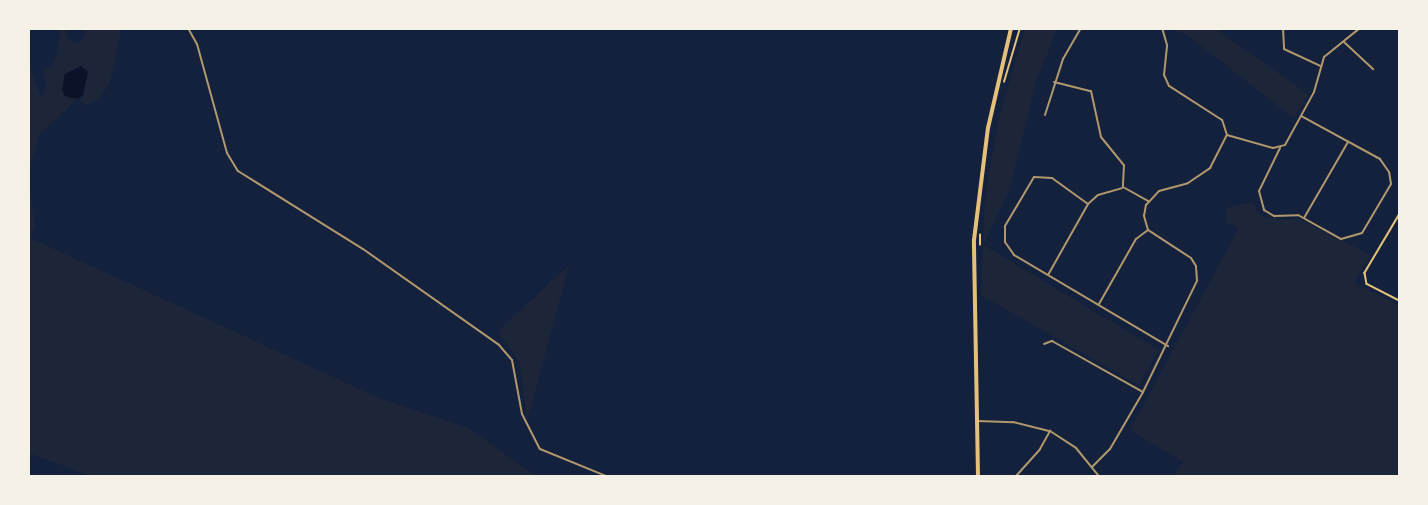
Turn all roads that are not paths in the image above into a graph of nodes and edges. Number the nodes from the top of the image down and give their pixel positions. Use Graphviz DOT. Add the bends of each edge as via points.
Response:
graph roads {
  1 [pos="188,28"];
  2 [pos="1011,28"];
  3 [pos="1162,28"];
  4 [pos="1283,28"];
  5 [pos="1360,28"];
  6 [pos="1080,30"];
  7 [pos="1344,42"];
  8 [pos="1320,66"];
  9 [pos="1373,69"];
  10 [pos="1054,82"];
  11 [pos="1045,115"];
  12 [pos="1301,116"];
  13 [pos="1227,135"];
  14 [pos="1348,142"];
  15 [pos="1280,148"];
  16 [pos="1123,187"];
  17 [pos="1148,201"];
  18 [pos="1088,204"];
  19 [pos="1304,218"];
  20 [pos="1148,230"];
  21 [pos="1048,275"];
  22 [pos="1098,305"];
  23 [pos="1044,344"];
  24 [pos="1168,346"];
  25 [pos="1143,392"];
  26 [pos="977,421"];
  27 [pos="1050,431"];
  28 [pos="1092,467"];
  29 [pos="606,477"];
  30 [pos="978,477"];
  31 [pos="1016,477"];
  32 [pos="1099,477"];
  1 -- 29 [label="street" via="197,44 227,153 238,171 363,249 499,345 512,360 522,414 540,449"];
  2 -- 26 [label="main road" via="988,128 976,217 973,282"];
  3 -- 13 [label="street" via="1167,45 1164,75 1169,86 1222,120"];
  4 -- 8 [label="street" via="1284,50"];
  5 -- 7 [label="street"];
  6 -- 10 [label="street"];
  7 -- 8 [label="street" via="1324,57"];
  7 -- 9 [label="street"];
  8 -- 12 [label="street" via="1314,92"];
  10 -- 11 [label="street"];
  10 -- 16 [label="street" via="1091,91 1101,137 1124,165"];
  12 -- 14 [label="street"];
  12 -- 15 [label="street"];
  13 -- 15 [label="street"];
  13 -- 17 [label="street" via="1210,168 1188,183 1159,191"];
  14 -- 19 [label="street"];
  14 -- 19 [label="street" via="1380,159 1389,172 1391,184 1365,229 1354,238 1341,239"];
  15 -- 19 [label="street" via="1259,191 1259,201 1270,215"];
  16 -- 17 [label="street"];
  16 -- 18 [label="street" via="1098,195"];
  17 -- 20 [label="street" via="1144,216"];
  18 -- 21 [label="street"];
  18 -- 21 [label="street" via="1047,176 1035,177 1027,184 1004,236 1014,255"];
  20 -- 22 [label="street" via="1136,238"];
  20 -- 24 [label="street" via="1191,258 1198,273 1191,300"];
  21 -- 22 [label="street"];
  22 -- 24 [label="street"];
  23 -- 25 [label="street" via="1052,341"];
  24 -- 25 [label="street"];
  25 -- 28 [label="street" via="1110,449"];
  26 -- 27 [label="street" via="1013,422"];
  26 -- 30 [label="main road"];
  27 -- 28 [label="street" via="1076,448"];
  27 -- 31 [label="street"];
  28 -- 32 [label="street"];
}
